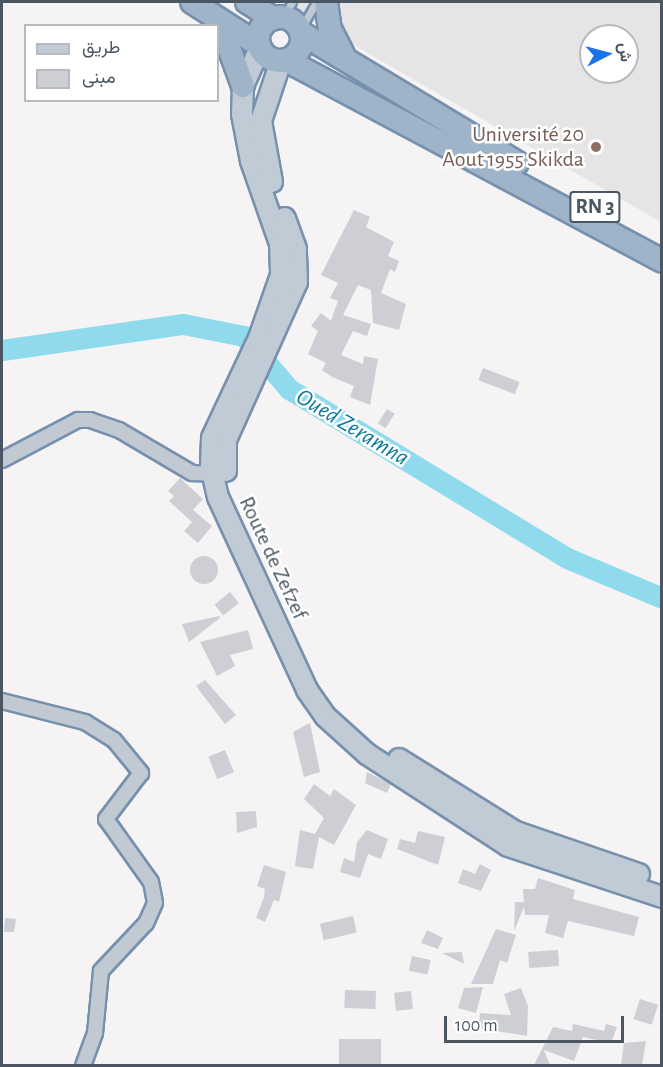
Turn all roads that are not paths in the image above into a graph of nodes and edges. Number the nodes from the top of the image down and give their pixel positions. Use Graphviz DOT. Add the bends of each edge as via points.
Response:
graph roads {
  1 [pos="192,2"];
  2 [pos="247,2"];
  3 [pos="316,2"];
  4 [pos="326,2"];
  5 [pos="218,20"];
  6 [pos="290,20"];
  7 [pos="259,46"];
  8 [pos="345,59"];
  9 [pos="284,61"];
  10 [pos="243,86"];
  11 [pos="662,245"];
  12 [pos="662,261"];
  13 [pos="266,342"];
  14 [pos="2,460"];
  15 [pos="220,474"];
  16 [pos="2,701"];
  17 [pos="662,882"];
  18 [pos="662,897"];
  19 [pos="82,1065"];
  1 -- 5 [label="highway"];
  2 -- 6 [label="highway, RN 3"];
  3 -- 6 [label="lane"];
  4 -- 8 [label="highway" via="330,29"];
  5 -- 7 [label="highway"];
  5 -- 10 [label="highway"];
  6 -- 7 [label="highway" via="261,29"];
  6 -- 8 [label="highway, RN 3"];
  6 -- 9 [label="highway" via="300,47"];
  7 -- 9 [label="highway"];
  7 -- 10 [label="main road, Route de Zefzef"];
  8 -- 11 [label="highway, RN 3" via="428,113"];
  9 -- 12 [label="highway, RN 3"];
  9 -- 13 [label="main road, Route de Zefzef" via="264,105 261,138 298,268"];
  10 -- 13 [label="main road, Route de Zefzef" via="245,136 281,254 279,286"];
  13 -- 15 [label="main road, Route de Zefzef" via="242,387"];
  14 -- 15 [label="street" via="78,420 90,420 119,430 181,469"];
  15 -- 17 [label="main road, Route de Zefzef" via="317,682 354,727 516,832"];
  15 -- 18 [label="main road, Route de Zefzef" via="218,496 307,690 346,737 508,846"];
  16 -- 19 [label="street" via="85,722 114,740 141,773 106,819 151,882 156,903 146,923 101,971 95,1034"];
}
